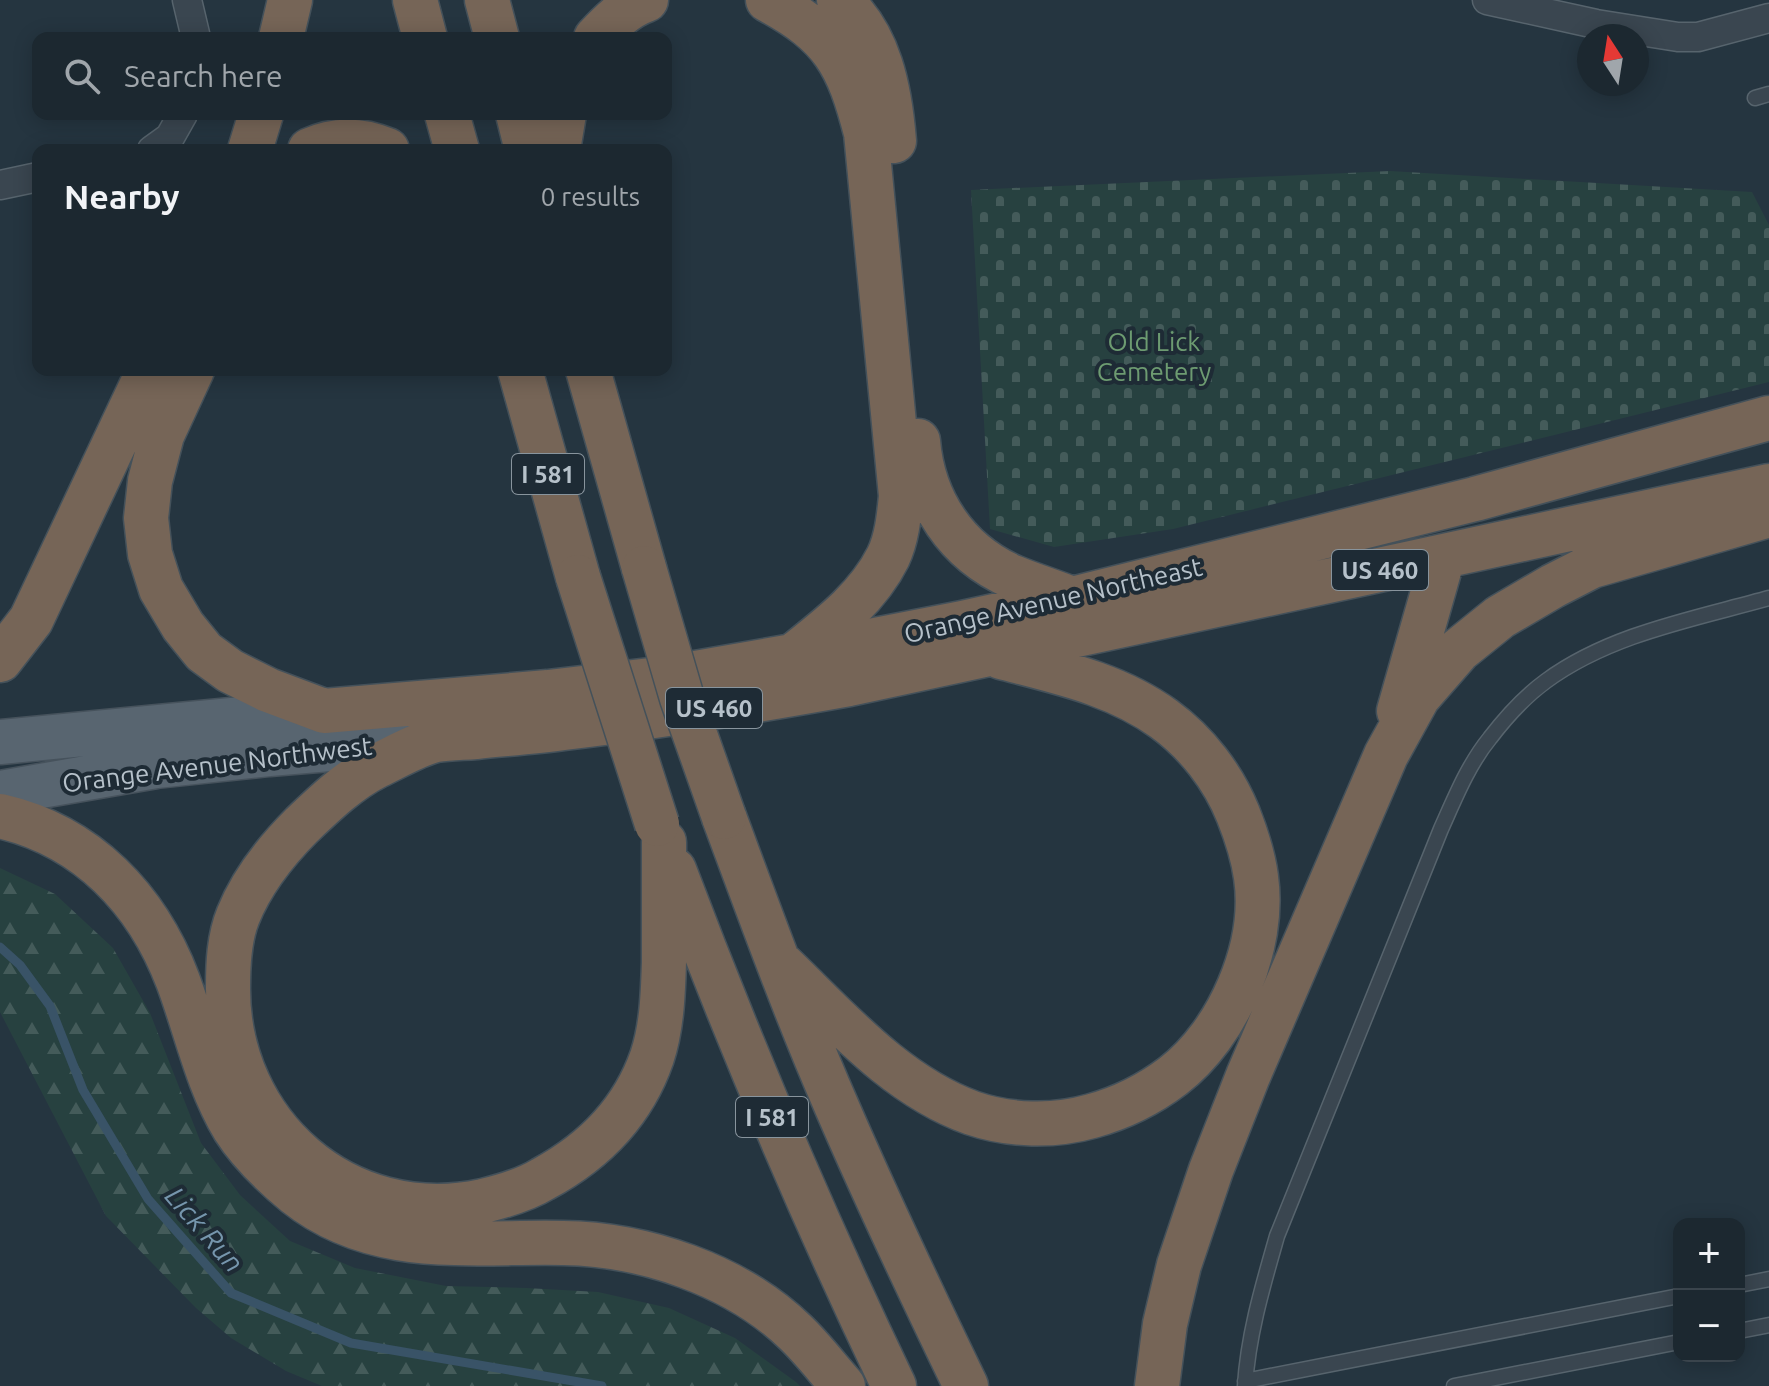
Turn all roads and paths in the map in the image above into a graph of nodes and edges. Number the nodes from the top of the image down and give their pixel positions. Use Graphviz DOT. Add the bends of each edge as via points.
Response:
graph roads {
  1 [pos="187,0"];
  2 [pos="290,0"];
  3 [pos="415,0"];
  4 [pos="487,0"];
  5 [pos="646,0"];
  6 [pos="768,0"];
  7 [pos="839,0"];
  8 [pos="1487,0"];
  9 [pos="1769,18"];
  10 [pos="195,32"];
  11 [pos="282,32"];
  12 [pos="423,32"];
  13 [pos="495,32"];
  14 [pos="602,32"];
  15 [pos="180,120"];
  16 [pos="259,120"];
  17 [pos="449,120"];
  18 [pos="520,120"];
  19 [pos="563,120"];
  20 [pos="160,144"];
  21 [pos="252,144"];
  22 [pos="325,144"];
  23 [pos="372,144"];
  24 [pos="455,144"];
  25 [pos="526,144"];
  26 [pos="559,144"];
  27 [pos="32,178"];
  28 [pos="0,185"];
  29 [pos="146,376"];
  30 [pos="189,376"];
  31 [pos="522,376"];
  32 [pos="590,376"];
  33 [pos="1769,418"];
  34 [pos="1769,486"];
  35 [pos="1769,515"];
  36 [pos="1443,557"];
  37 [pos="1769,598"];
  38 [pos="1072,599"];
  39 [pos="991,654"];
  40 [pos="793,656"];
  41 [pos="0,660"];
  42 [pos="324,711"];
  43 [pos="434,741"];
  44 [pos="0,742"];
  45 [pos="1386,755"];
  46 [pos="0,793"];
  47 [pos="0,816"];
  48 [pos="661,833"];
  49 [pos="778,961"];
  50 [pos="1769,1279"];
  51 [pos="1745,1284"];
  52 [pos="1673,1297"];
  53 [pos="1769,1325"];
  54 [pos="1745,1330"];
  55 [pos="1673,1343"];
  56 [pos="1245,1383"];
  57 [pos="843,1386"];
  58 [pos="894,1386"];
  59 [pos="966,1386"];
  60 [pos="1157,1386"];
  61 [pos="1454,1386"];
  1 -- 10 [label="street"];
  2 -- 11 [label="highway"];
  3 -- 12 [label="highway"];
  4 -- 13 [label="highway"];
  5 -- 14 [label="highway"];
  6 -- 40 [label="highway" via="825,39 856,94 866,133 901,496 889,555 875,579 832,625"];
  7 -- 38 [label="highway" via="868,35 891,106 920,458 929,491 960,541 984,560 1010,576"];
  8 -- 9 [label="street" via="1678,37 1698,37"];
  15 -- 20 [label="street"];
  16 -- 21 [label="highway"];
  17 -- 24 [label="highway"];
  18 -- 25 [label="highway"];
  19 -- 26 [label="highway"];
  22 -- 23 [label="highway"];
  27 -- 28 [label="street"];
  29 -- 41 [label="highway" via="31,620"];
  30 -- 42 [label="highway" via="162,435 150,481 146,518 161,589 204,652 268,690"];
  31 -- 48 [label="highway, I 581, bridge" via="578,577"];
  32 -- 49 [label="highway, I 581, bridge" via="682,698"];
  33 -- 38 [label="highway, Orange Avenue Northeast / US 460" via="1475,499"];
  34 -- 36 [label="highway, Orange Avenue Northeast / US 460"];
  35 -- 45 [label="highway" via="1592,566 1500,617 1459,650 1418,697"];
  36 -- 39 [label="highway, Orange Avenue Northeast / US 460"];
  36 -- 45 [label="highway"];
  37 -- 56 [label="lane" via="1641,634 1585,658 1546,681 1488,740 1441,829 1277,1236 1257,1304"];
  38 -- 40 [label="highway, Orange Avenue Northeast / US 460"];
  39 -- 43 [label="highway, Orange Avenue Northeast / US 460" via="719,707"];
  39 -- 49 [label="highway" via="1101,685 1136,701 1165,719 1213,768 1232,798 1257,880 1252,949 1223,1019 1198,1053 1140,1098 1078,1120 1006,1121 974,1114 910,1080"];
  40 -- 42 [label="highway, Orange Avenue Northeast / US 460" via="548,692"];
  42 -- 44 [label="main road, Orange Avenue Northwest / US 460"];
  43 -- 46 [label="main road, Orange Avenue Northwest / US 460" via="156,766"];
  43 -- 48 [label="highway, Orange Avenue Northeast" via="373,768 286,841 255,881 236,919 228,964 231,1034 242,1073 274,1128 302,1156 342,1182 385,1200 424,1206 496,1198 564,1168 614,1124 638,1091 660,1022"];
  45 -- 60 [label="highway" via="1211,1170 1179,1265"];
  47 -- 57 [label="highway" via="73,845 132,897 161,941 234,1128 297,1195 337,1219 387,1237 431,1243 565,1243 679,1263 755,1300 794,1331"];
  48 -- 58 [label="highway, I 581" via="766,1101"];
  49 -- 59 [label="highway, I 581" via="835,1103"];
  50 -- 51 [label="lane"];
  52 -- 56 [label="lane"];
  53 -- 54 [label="lane"];
  55 -- 61 [label="lane"];
}
